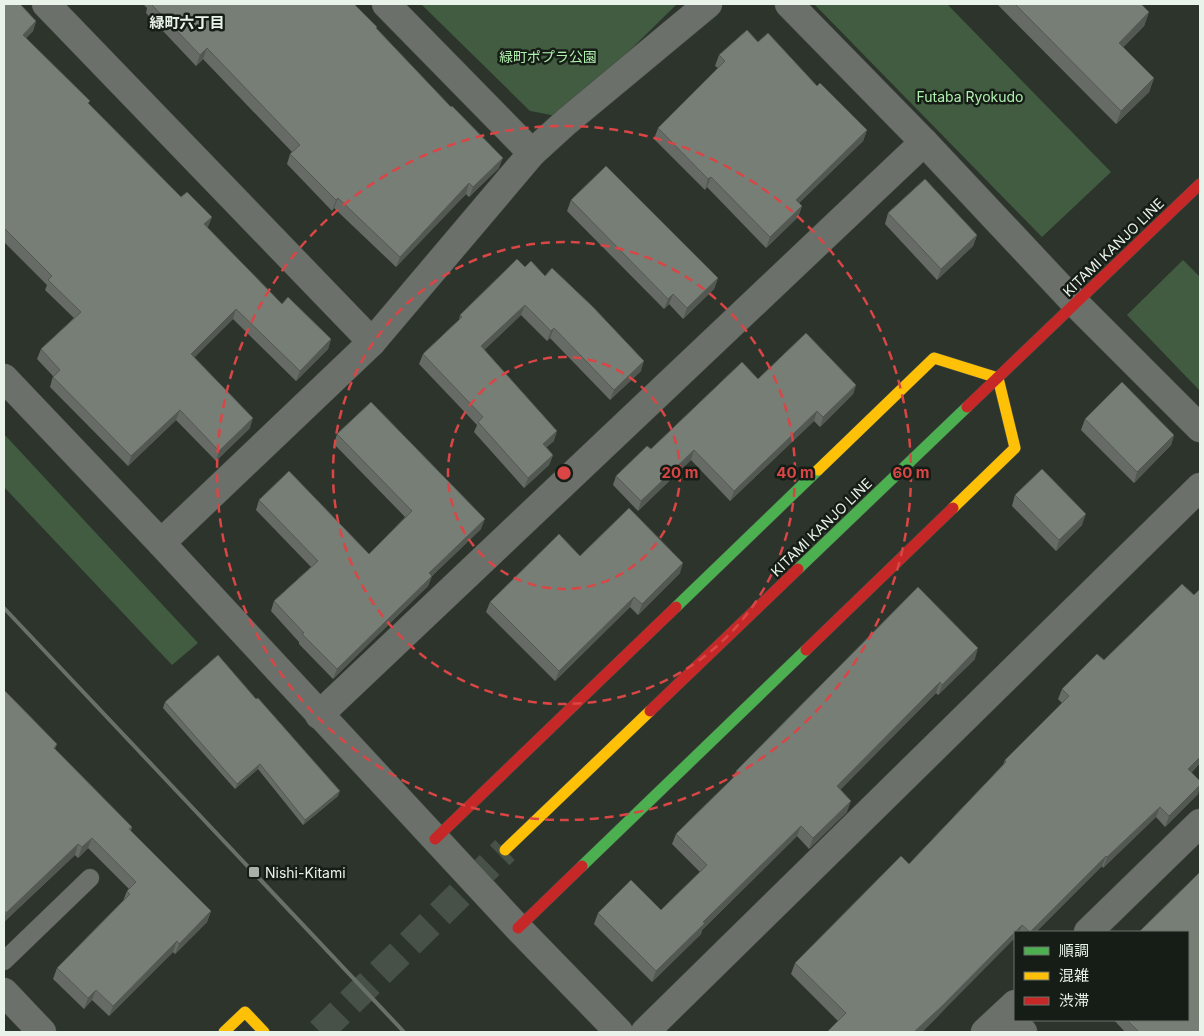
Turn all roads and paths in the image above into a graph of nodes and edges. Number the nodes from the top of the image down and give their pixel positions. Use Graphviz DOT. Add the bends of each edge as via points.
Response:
graph roads {
  1 [pos="46,4"];
  2 [pos="386,4"];
  3 [pos="708,4"];
  4 [pos="789,4"];
  5 [pos="924,142"];
  6 [pos="532,153"];
  7 [pos="1200,184"];
  8 [pos="1076,304"];
  9 [pos="372,342"];
  10 [pos="4,378"];
  11 [pos="998,378"];
  12 [pos="1200,428"];
  13 [pos="1200,487"];
  14 [pos="161,543"];
  15 [pos="320,715"];
  16 [pos="1199,827"];
  17 [pos="435,839"];
  18 [pos="505,850"];
  19 [pos="90,878"];
  20 [pos="518,928"];
  21 [pos="1089,931"];
  22 [pos="4,961"];
  23 [pos="4,992"];
  24 [pos="1014,1016"];
  25 [pos="42,1032"];
  26 [pos="224,1032"];
  27 [pos="264,1032"];
  28 [pos="619,1032"];
  29 [pos="645,1032"];
  30 [pos="985,1032"];
  1 -- 9 [label="street"];
  2 -- 6 [label="street"];
  3 -- 6 [label="street"];
  4 -- 5 [label="street"];
  5 -- 8 [label="street"];
  5 -- 15 [label="street"];
  6 -- 9 [label="street"];
  7 -- 8 [label="street, KITAMI KANJO LINE"];
  8 -- 11 [label="street, KITAMI KANJO LINE"];
  8 -- 12 [label="street"];
  9 -- 14 [label="street"];
  10 -- 14 [label="street"];
  11 -- 17 [label="street" via="934,358"];
  11 -- 18 [label="street, KITAMI KANJO LINE"];
  11 -- 20 [label="street" via="1015,448"];
  13 -- 29 [label="street"];
  14 -- 15 [label="street"];
  15 -- 17 [label="street"];
  16 -- 21 [label="street"];
  17 -- 20 [label="street"];
  19 -- 22 [label="lane"];
  20 -- 28 [label="street"];
  23 -- 25 [label="street"];
  24 -- 30 [label="street"];
  26 -- 27 [label="street" via="245,1012"];
}
